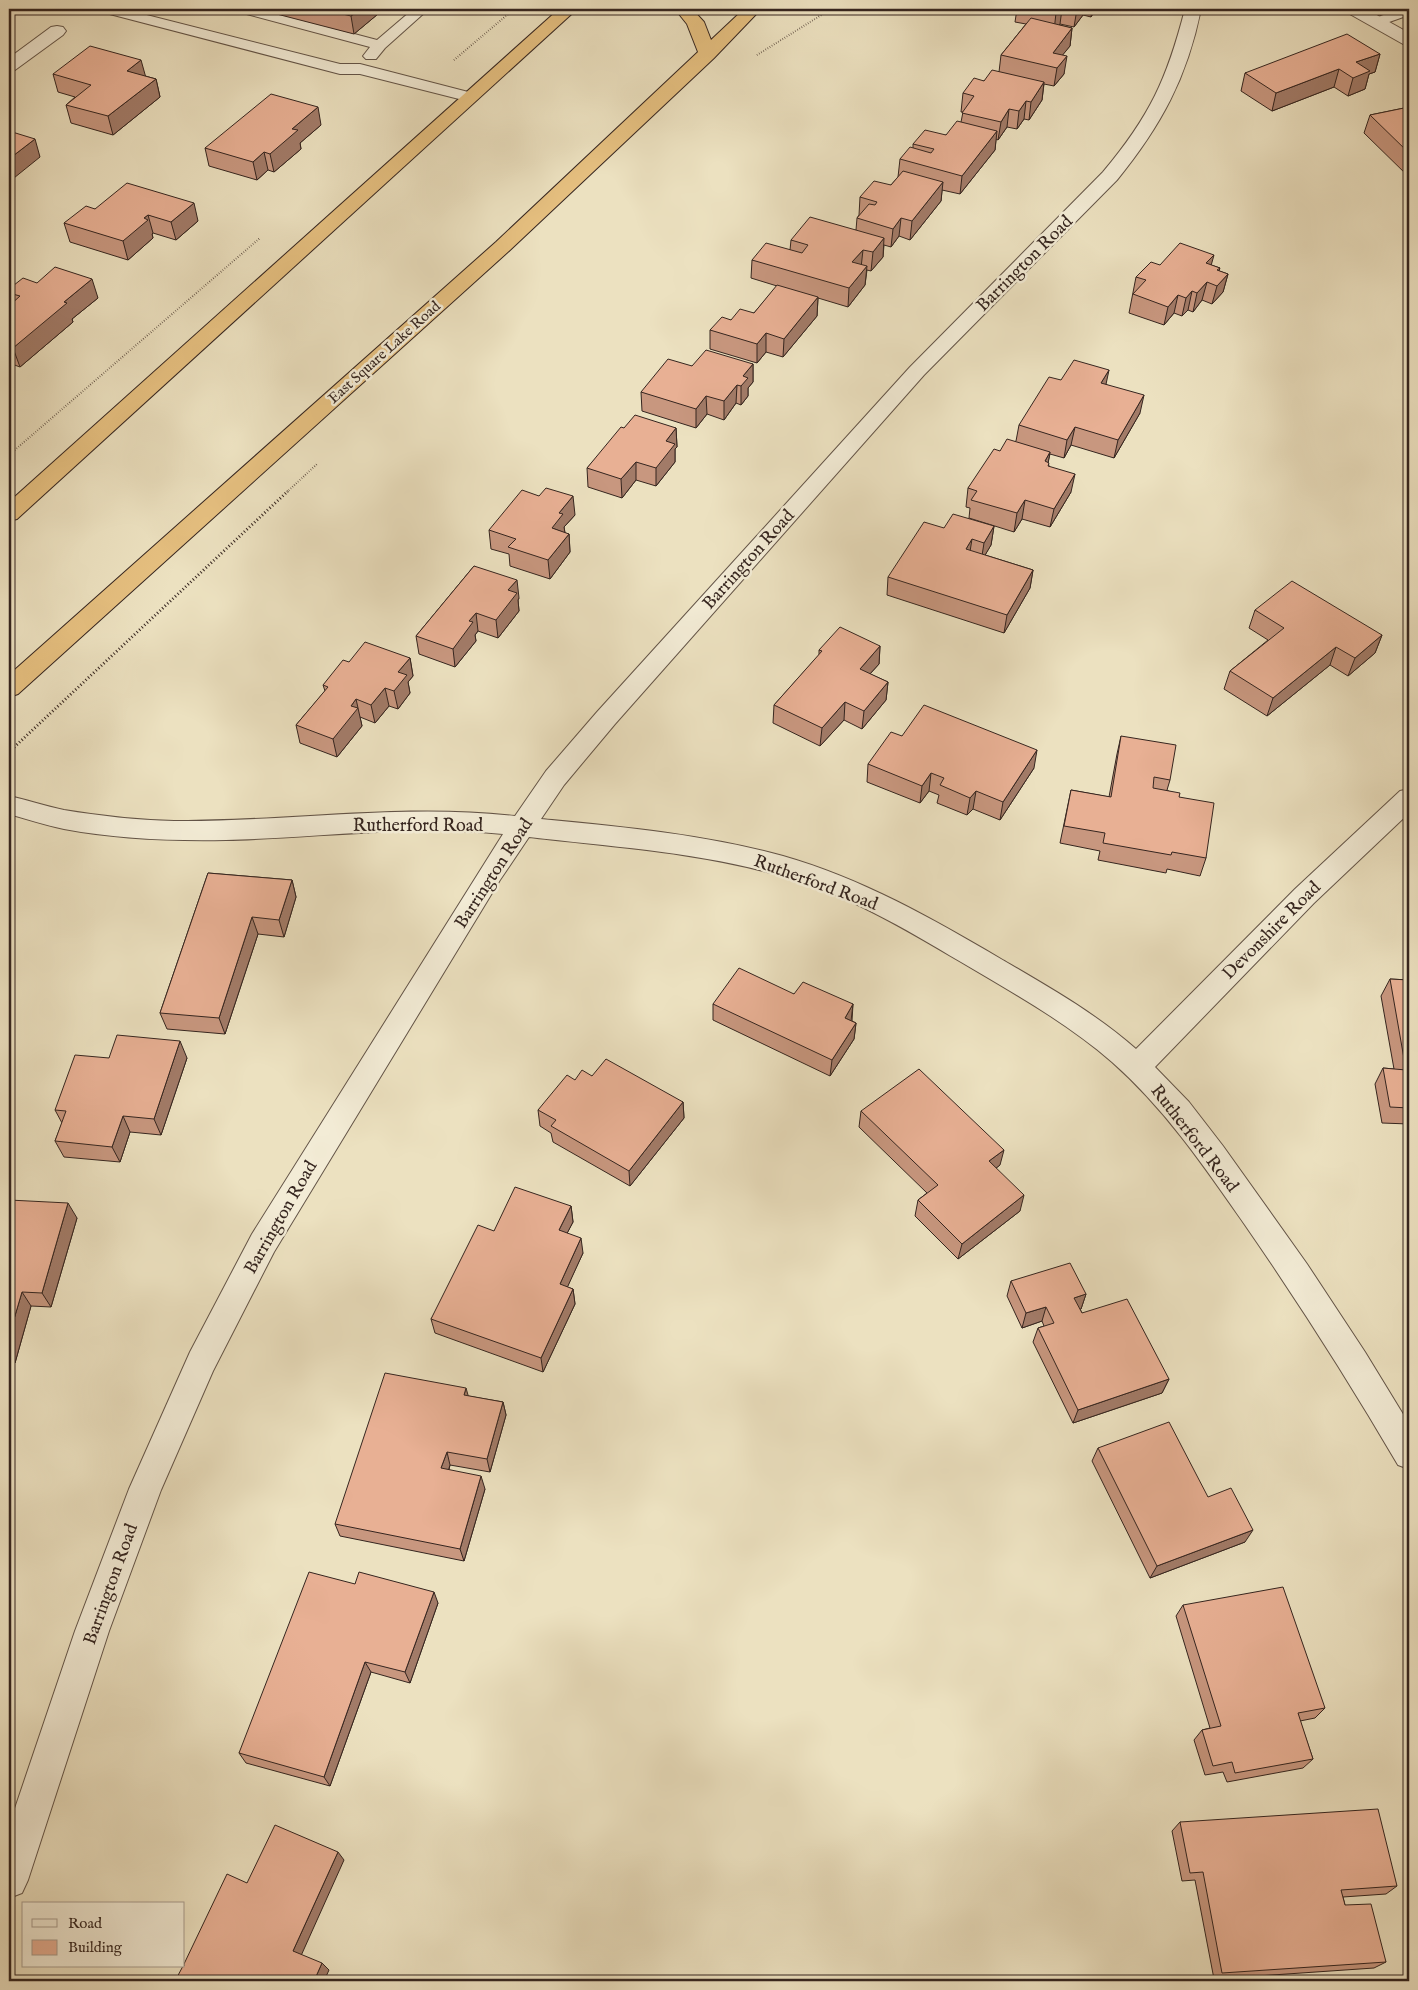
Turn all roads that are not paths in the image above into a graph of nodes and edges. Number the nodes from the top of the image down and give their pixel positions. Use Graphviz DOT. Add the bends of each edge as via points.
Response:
graph roads {
  1 [pos="107,9"];
  2 [pos="174,9"];
  3 [pos="244,9"];
  4 [pos="396,9"];
  5 [pos="569,9"];
  6 [pos="683,9"];
  7 [pos="753,9"];
  8 [pos="1193,9"];
  9 [pos="1354,9"];
  10 [pos="1409,10"];
  11 [pos="149,20"];
  12 [pos="1378,22"];
  13 [pos="57,31"];
  14 [pos="1409,40"];
  15 [pos="380,45"];
  16 [pos="708,54"];
  17 [pos="9,66"];
  18 [pos="360,69"];
  19 [pos="471,97"];
  20 [pos="9,514"];
  21 [pos="9,688"];
  22 [pos="1409,798"];
  23 [pos="9,805"];
  24 [pos="523,827"];
  25 [pos="1137,1067"];
  26 [pos="1409,1454"];
  27 [pos="9,1880"];
  1 -- 11 [label="lane"];
  2 -- 11 [label="lane"];
  3 -- 15 [label="lane"];
  4 -- 15 [label="lane" via="416,14"];
  5 -- 19 [label="highway"];
  6 -- 16 [label="highway" via="695,22"];
  7 -- 16 [label="highway, East Square Lake Road"];
  8 -- 24 [label="street, Barrington Road" via="1171,87 1130,154 918,371 833,464 561,770"];
  9 -- 12 [label="street"];
  10 -- 12 [label="lane"];
  11 -- 18 [label="lane" via="340,69"];
  12 -- 14 [label="street"];
  13 -- 17 [label="street"];
  15 -- 18 [label="lane"];
  16 -- 21 [label="highway, East Square Lake Road" via="496,252"];
  18 -- 19 [label="lane"];
  19 -- 20 [label="highway"];
  22 -- 25 [label="street, Devonshire Road" via="1310,890"];
  23 -- 24 [label="street, Rutherford Road" via="80,823 140,830 451,820"];
  24 -- 25 [label="street, Rutherford Road" via="685,846 746,857 852,891 910,919 1050,1000 1095,1030"];
  24 -- 27 [label="street, Barrington Road" via="263,1243 201,1362 145,1490 92,1631"];
  25 -- 26 [label="street, Rutherford Road" via="1197,1133 1312,1294"];
}
